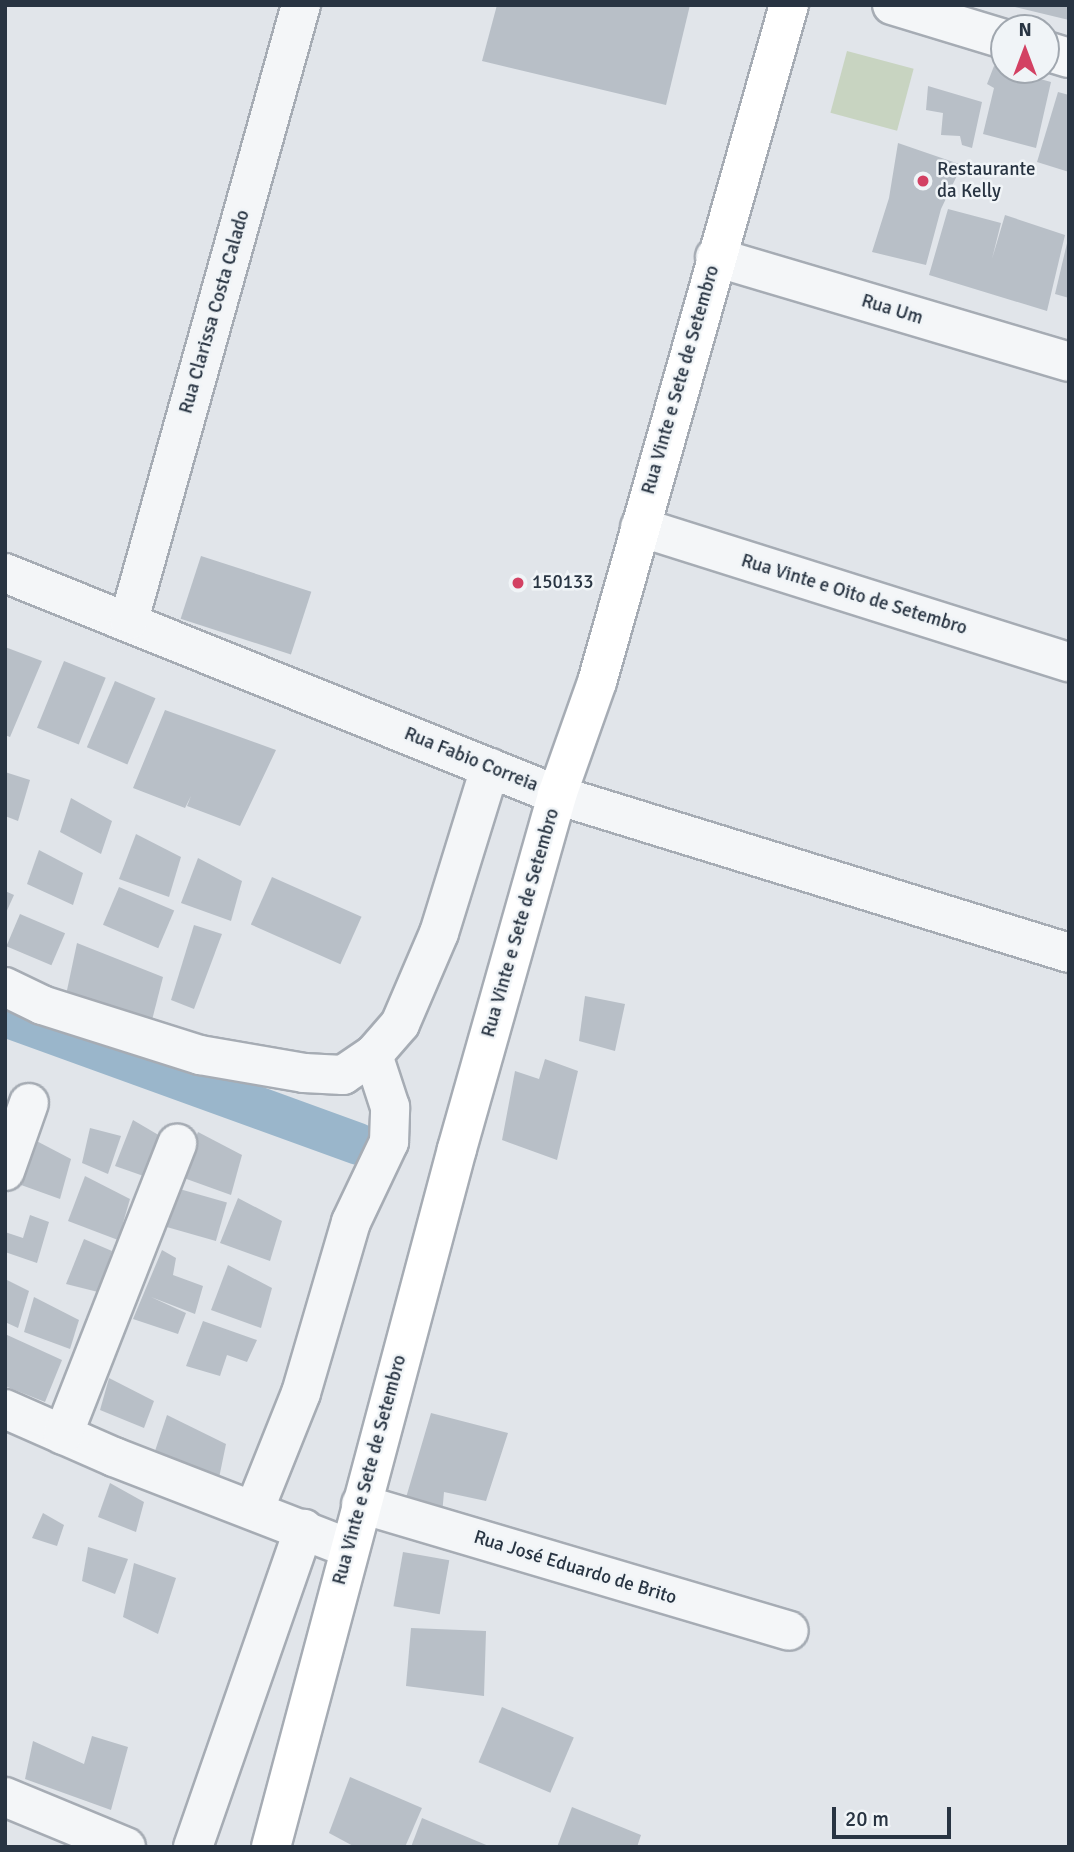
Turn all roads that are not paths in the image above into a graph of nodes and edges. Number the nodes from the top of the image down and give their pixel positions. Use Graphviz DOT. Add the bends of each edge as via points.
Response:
graph roads {
  1 [pos="301,5"];
  2 [pos="789,5"];
  3 [pos="892,5"];
  4 [pos="990,35"];
  5 [pos="715,257"];
  6 [pos="1069,362"];
  7 [pos="640,527"];
  8 [pos="5,573"];
  9 [pos="129,620"];
  10 [pos="1069,662"];
  11 [pos="490,768"];
  12 [pos="557,795"];
  13 [pos="1069,953"];
  14 [pos="5,987"];
  15 [pos="373,1055"];
  16 [pos="29,1103"];
  17 [pos="177,1144"];
  18 [pos="5,1171"];
  19 [pos="5,1409"];
  20 [pos="63,1435"];
  21 [pos="361,1504"];
  22 [pos="255,1508"];
  23 [pos="304,1529"];
  24 [pos="349,1548"];
  25 [pos="789,1631"];
  26 [pos="5,1797"];
  27 [pos="127,1847"];
  28 [pos="193,1847"];
  29 [pos="271,1847"];
  1 -- 9 [label="street, Rua Clarissa Costa Calado"];
  2 -- 5 [label="main road, Rua Vinte e Sete de Setembro"];
  3 -- 4 [label="street"];
  5 -- 6 [label="street, Rua Um"];
  5 -- 7 [label="main road, Rua Vinte e Sete de Setembro"];
  7 -- 10 [label="street, Rua Vinte e Oito de Setembro"];
  7 -- 12 [label="main road, Rua Vinte e Sete de Setembro" via="597,682"];
  8 -- 9 [label="street, Rua Fabio Correia"];
  9 -- 11 [label="street, Rua Fabio Correia"];
  11 -- 12 [label="street, Rua Fabio Correia"];
  11 -- 15 [label="street" via="439,933 400,1024"];
  12 -- 13 [label="street, Rua Fabio Correia"];
  12 -- 21 [label="main road, Rua Vinte e Sete de Setembro"];
  14 -- 15 [label="street" via="94,1023 200,1055 343,1075"];
  15 -- 22 [label="street" via="390,1107 388,1142 351,1222 300,1393"];
  16 -- 18 [label="street"];
  17 -- 20 [label="street"];
  19 -- 20 [label="street"];
  20 -- 22 [label="street"];
  21 -- 24 [label="main road, Rua Vinte e Sete de Setembro"];
  21 -- 25 [label="street, Rua José Eduardo de Brito"];
  22 -- 23 [label="street"];
  23 -- 24 [label="street"];
  23 -- 28 [label="street"];
  24 -- 29 [label="main road, Rua Vinte e Sete de Setembro"];
  26 -- 27 [label="street"];
}
